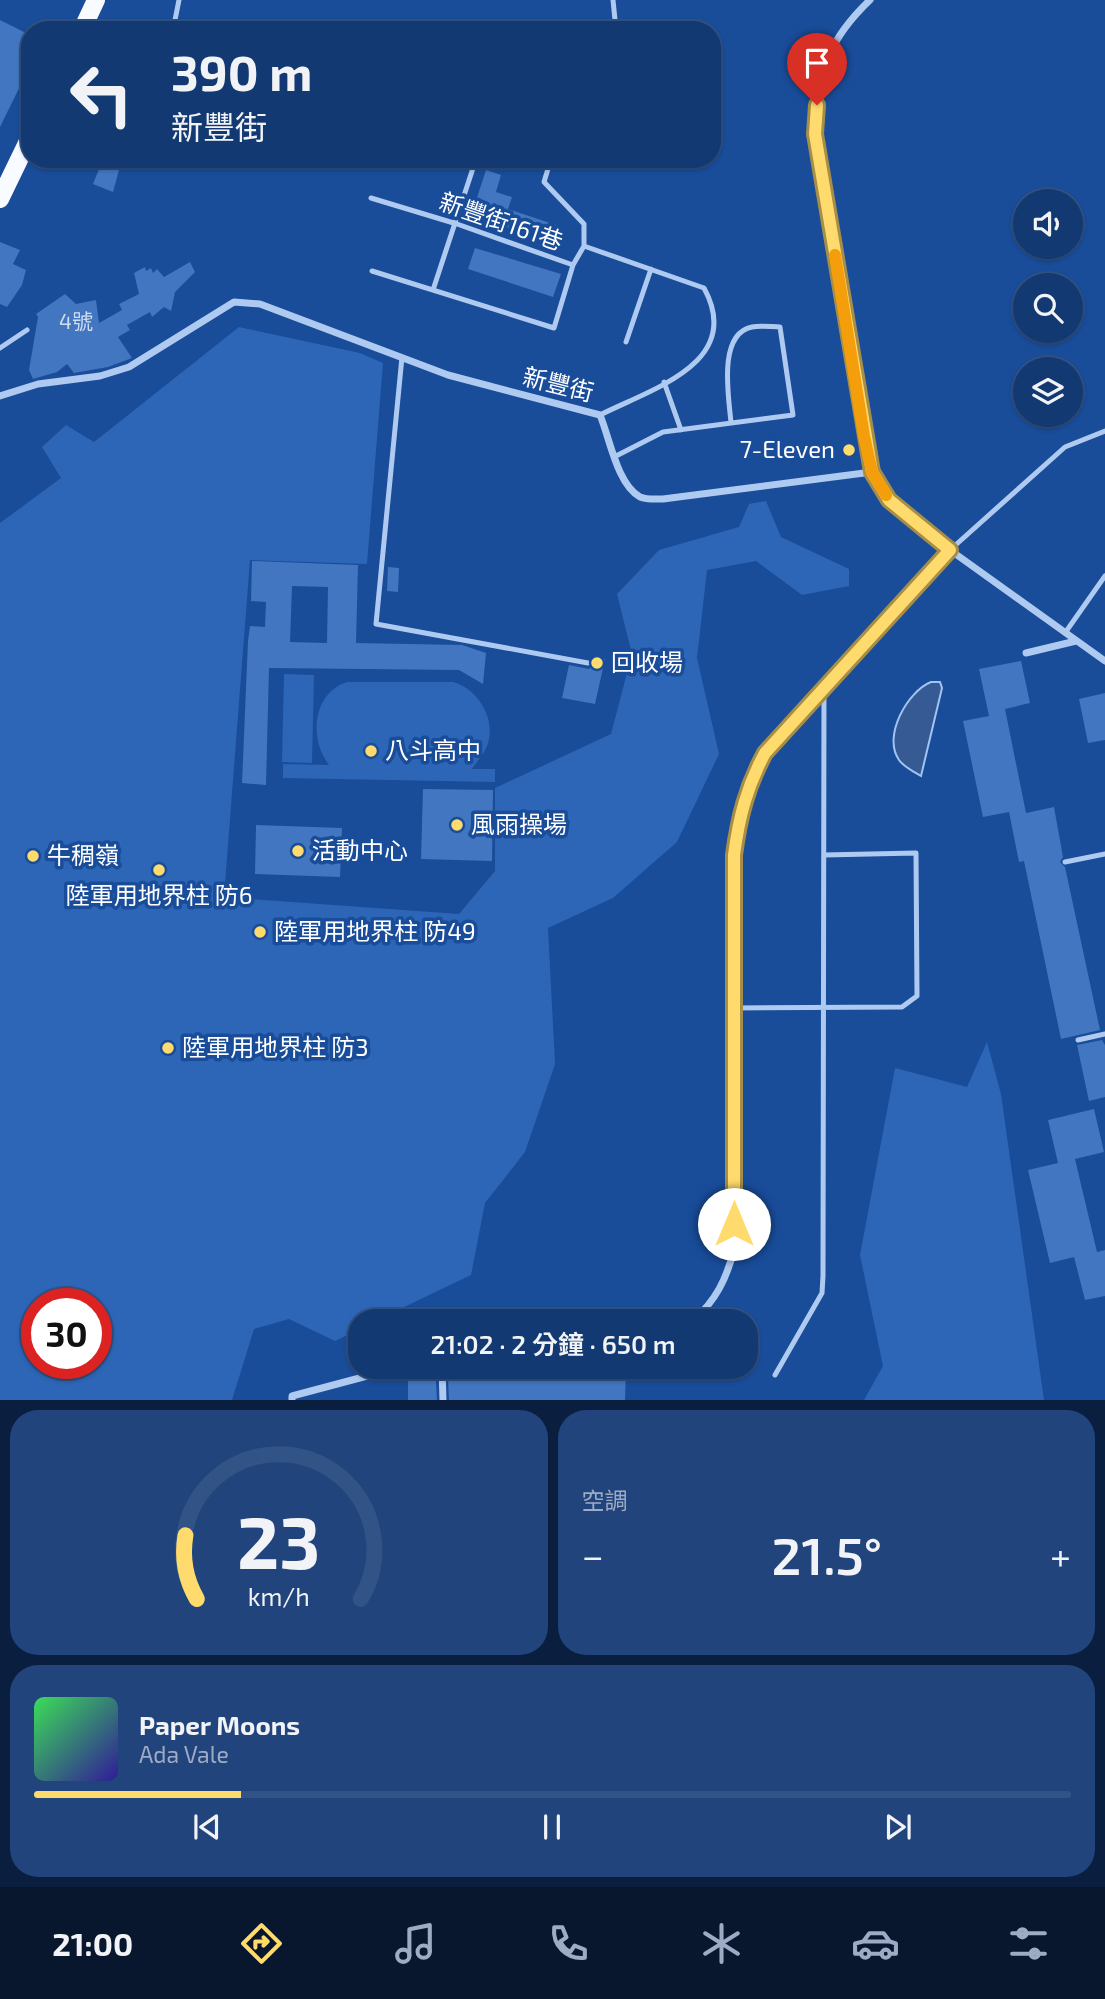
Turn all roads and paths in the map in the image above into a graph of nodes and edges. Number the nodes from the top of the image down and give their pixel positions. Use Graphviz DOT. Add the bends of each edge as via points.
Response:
graph roads {
  1 [pos="96,0"];
  2 [pos="178,0"];
  3 [pos="613,0"];
  4 [pos="870,0"];
  5 [pos="86,21"];
  6 [pos="174,21"];
  7 [pos="615,21"];
  8 [pos="21,154"];
  9 [pos="473,168"];
  10 [pos="548,168"];
  11 [pos="2,191"];
  12 [pos="371,198"];
  13 [pos="457,224"];
  14 [pos="584,246"];
  15 [pos="573,265"];
  16 [pos="651,269"];
  17 [pos="372,271"];
  18 [pos="433,290"];
  19 [pos="27,330"];
  20 [pos="626,342"];
  21 [pos="0,348"];
  22 [pos="402,355"];
  23 [pos="664,382"];
  24 [pos="0,396"];
  25 [pos="600,415"];
  26 [pos="731,423"];
  27 [pos="681,430"];
  28 [pos="1105,431"];
  29 [pos="616,456"];
  30 [pos="872,472"];
  31 [pos="950,550"];
  32 [pos="1105,576"];
  33 [pos="1065,633"];
  34 [pos="1076,641"];
  35 [pos="1026,653"];
  36 [pos="1105,661"];
  37 [pos="588,663"];
  38 [pos="824,690"];
  39 [pos="1105,854"];
  40 [pos="824,855"];
  41 [pos="1065,862"];
  42 [pos="823,1007"];
  43 [pos="734,1008"];
  44 [pos="1105,1034"];
  45 [pos="1078,1040"];
  46 [pos="706,1309"];
  47 [pos="775,1375"];
  48 [pos="359,1379"];
  49 [pos="443,1379"];
  50 [pos="292,1398"];
  51 [pos="443,1400"];
  1 -- 5 [label="main road"];
  2 -- 6 [label="lane"];
  3 -- 7 [label="lane"];
  4 -- 30 [label="street" via="837,36 824,69 814,121"];
  8 -- 11 [label="main road"];
  9 -- 13 [label="lane"];
  10 -- 14 [label="lane" via="544,182 584,224"];
  12 -- 13 [label="lane, 新豐街161巷"];
  13 -- 15 [label="lane, 新豐街161巷"];
  13 -- 18 [label="lane"];
  14 -- 15 [label="lane, 新豐街161巷"];
  14 -- 16 [label="lane, 新豐街161巷"];
  15 -- 18 [label="lane" via="554,328"];
  16 -- 20 [label="lane"];
  16 -- 23 [label="lane, 新豐街161巷" via="704,288 713,305 710,347 692,368"];
  17 -- 18 [label="lane"];
  19 -- 21 [label="lane"];
  22 -- 24 [label="street, 新豐街" via="260,304 234,302 129,367"];
  22 -- 25 [label="street, 新豐街" via="448,375"];
  22 -- 37 [label="lane" via="376,624"];
  23 -- 25 [label="lane, 新豐街161巷"];
  23 -- 27 [label="lane"];
  25 -- 29 [label="street, 新豐街"];
  26 -- 26 [label="lane" via="793,415 780,327 751,327 733,343 727,360"];
  26 -- 27 [label="lane"];
  27 -- 29 [label="lane" via="663,432"];
  28 -- 31 [label="lane" via="1065,447"];
  29 -- 30 [label="street, 新豐街" via="631,490 643,498"];
  30 -- 31 [label="street" via="889,500"];
  31 -- 33 [label="street"];
  31 -- 38 [label="street"];
  32 -- 33 [label="lane"];
  33 -- 34 [label="street"];
  34 -- 35 [label="street"];
  34 -- 36 [label="street"];
  38 -- 40 [label="lane"];
  38 -- 43 [label="street" via="765,753 749,781 734,855"];
  39 -- 41 [label="lane"];
  40 -- 42 [label="lane"];
  40 -- 42 [label="lane" via="916,853 917,996 902,1007"];
  42 -- 43 [label="lane"];
  42 -- 47 [label="lane" via="822,1293"];
  43 -- 46 [label="street" via="734,1251 726,1282"];
  44 -- 45 [label="lane"];
  48 -- 50 [label="street"];
  49 -- 51 [label="street"];
}
